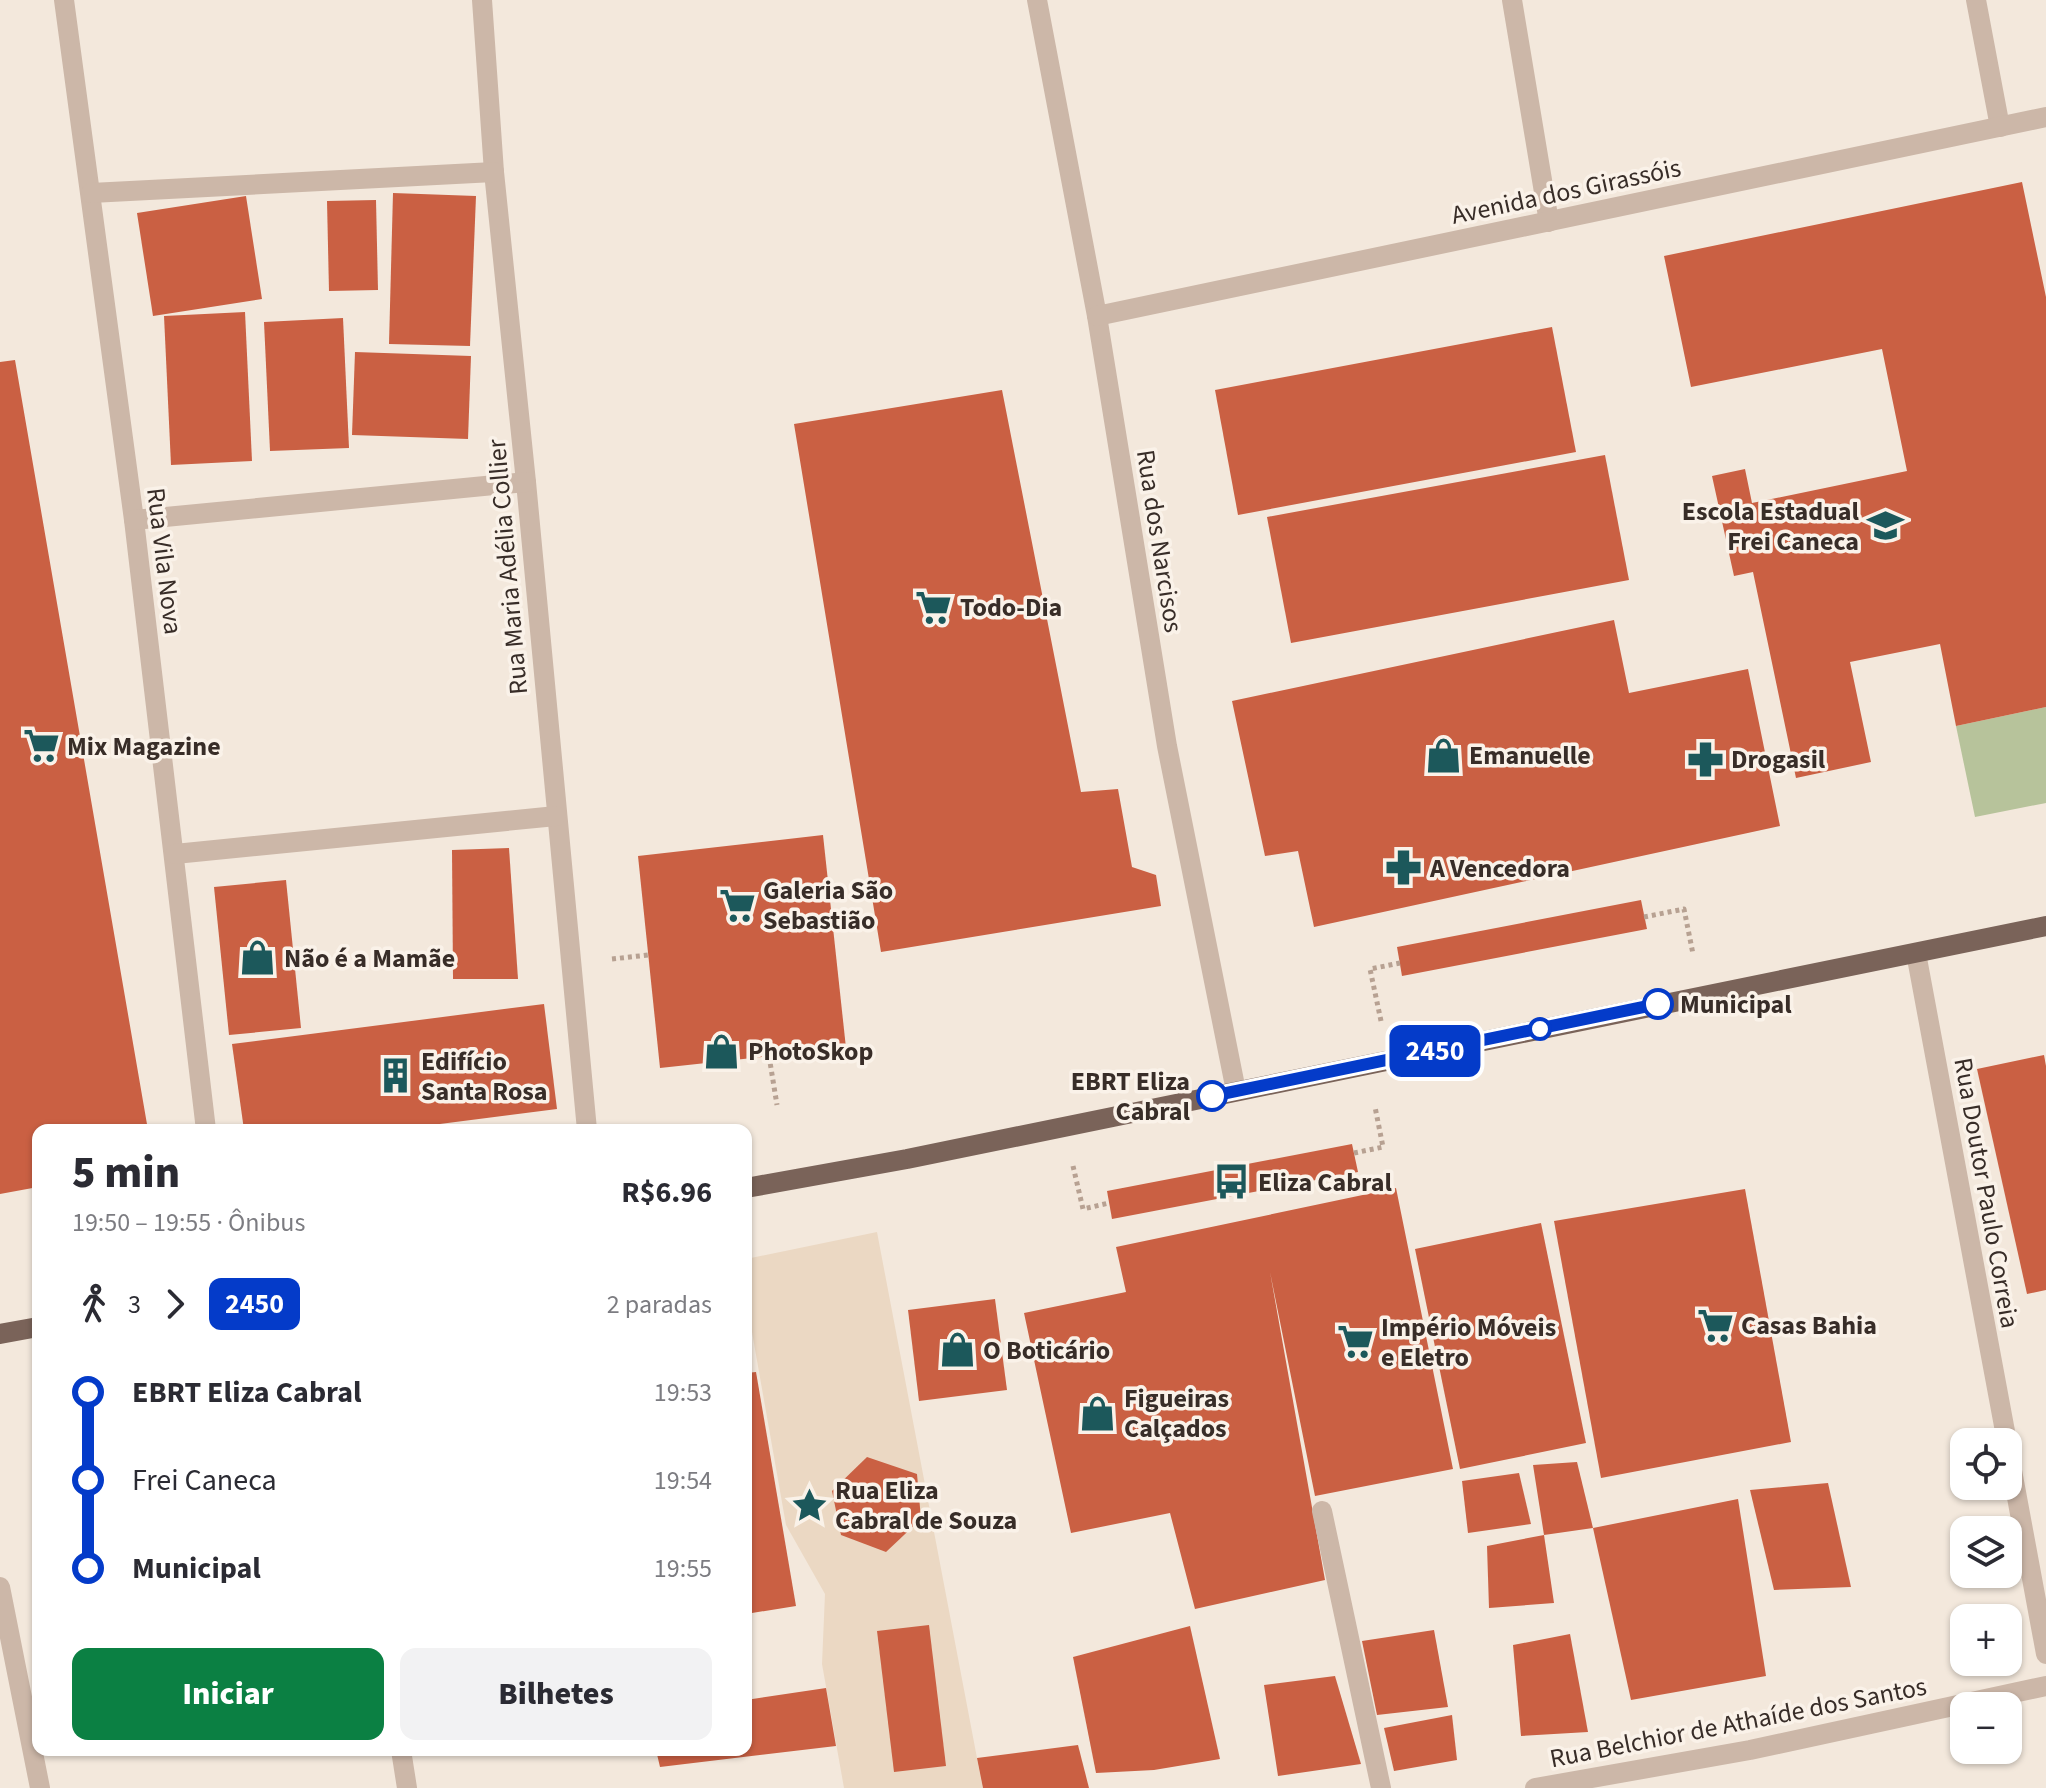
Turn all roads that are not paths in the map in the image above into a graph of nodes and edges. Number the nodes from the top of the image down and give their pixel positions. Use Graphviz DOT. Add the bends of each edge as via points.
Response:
graph roads {
  1 [pos="64,0"];
  2 [pos="482,0"];
  3 [pos="1037,0"];
  4 [pos="1512,0"];
  5 [pos="1976,0"];
  6 [pos="2046,117"];
  7 [pos="2000,127"];
  8 [pos="494,172"];
  9 [pos="91,193"];
  10 [pos="1549,222"];
  11 [pos="1097,316"];
  12 [pos="526,482"];
  13 [pos="134,520"];
  14 [pos="556,816"];
  15 [pos="175,854"];
  16 [pos="2046,926"];
  17 [pos="1916,953"];
  18 [pos="1236,1091"];
  19 [pos="205,1124"];
  20 [pos="586,1124"];
  21 [pos="752,1187"];
  22 [pos="32,1328"];
  23 [pos="0,1334"];
  24 [pos="2004,1428"];
  25 [pos="2017,1500"];
  26 [pos="1322,1511"];
  27 [pos="0,1587"];
  28 [pos="2046,1654"];
  29 [pos="2046,1686"];
  30 [pos="32,1748"];
  31 [pos="34,1756"];
  32 [pos="402,1756"];
  33 [pos="40,1788"];
  34 [pos="407,1788"];
  35 [pos="1381,1788"];
  36 [pos="1535,1788"];
  1 -- 9 [label="street, Rua Vila Nova"];
  2 -- 8 [label="street, Rua Maria Adélia Collier"];
  3 -- 11 [label="street, Rua dos Narcisos"];
  4 -- 10 [label="street"];
  5 -- 7 [label="street"];
  6 -- 7 [label="street, Avenida dos Girassóis"];
  7 -- 10 [label="street, Avenida dos Girassóis"];
  8 -- 9 [label="street"];
  8 -- 12 [label="street, Rua Maria Adélia Collier"];
  9 -- 13 [label="street, Rua Vila Nova"];
  10 -- 11 [label="street, Avenida dos Girassóis"];
  11 -- 18 [label="street, Rua dos Narcisos" via="1167,746"];
  12 -- 13 [label="street"];
  12 -- 14 [label="street, Rua Maria Adélia Collier"];
  13 -- 15 [label="street, Rua Vila Nova"];
  14 -- 15 [label="street"];
  14 -- 20 [label="street, Rua Maria Adélia Collier"];
  15 -- 19 [label="street, Rua Vila Nova"];
  16 -- 17 [label="main road"];
  17 -- 18 [label="main road"];
  17 -- 24 [label="street, Rua Doutor Paulo Correia"];
  18 -- 21 [label="main road"];
  22 -- 23 [label="main road"];
  25 -- 28 [label="street"];
  26 -- 35 [label="street"];
  27 -- 30 [label="street"];
  29 -- 36 [label="street, Rua Belchior de Athaíde dos Santos" via="1750,1750"];
  31 -- 33 [label="street"];
  32 -- 34 [label="street"];
}
